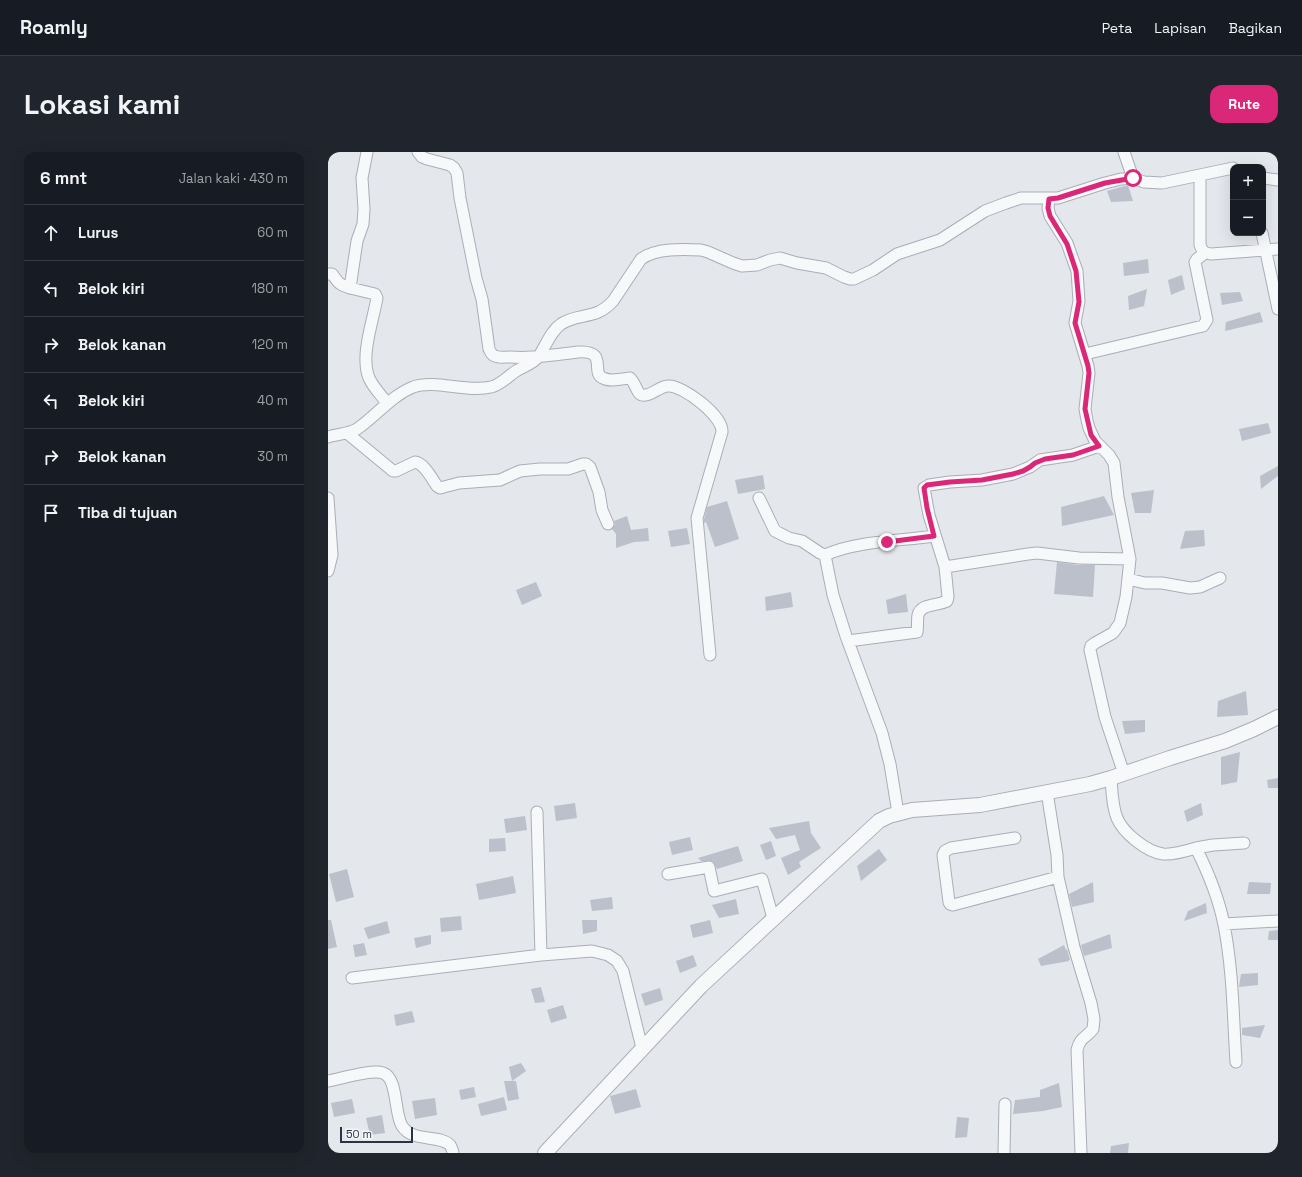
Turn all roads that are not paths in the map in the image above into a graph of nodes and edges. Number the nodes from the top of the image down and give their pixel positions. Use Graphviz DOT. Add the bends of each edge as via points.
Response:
graph roads {
  1 [pos="367,152"];
  2 [pos="418,152"];
  3 [pos="1124,152"];
  4 [pos="1230,169"];
  5 [pos="1200,175"];
  6 [pos="1133,178"];
  7 [pos="1266,178"];
  8 [pos="1278,180"];
  9 [pos="1049,199"];
  10 [pos="1262,236"];
  11 [pos="1278,249"];
  12 [pos="1265,251"];
  13 [pos="1205,253"];
  14 [pos="328,274"];
  15 [pos="350,288"];
  16 [pos="1278,310"];
  17 [pos="1085,354"];
  18 [pos="538,357"];
  19 [pos="387,403"];
  20 [pos="348,433"];
  21 [pos="328,437"];
  22 [pos="1099,446"];
  23 [pos="328,498"];
  24 [pos="759,498"];
  25 [pos="608,524"];
  26 [pos="934,536"];
  27 [pos="825,555"];
  28 [pos="1130,559"];
  29 [pos="945,568"];
  30 [pos="328,571"];
  31 [pos="1220,578"];
  32 [pos="1128,579"];
  33 [pos="848,641"];
  34 [pos="710,655"];
  35 [pos="1278,717"];
  36 [pos="1117,776"];
  37 [pos="1047,792"];
  38 [pos="537,812"];
  39 [pos="898,813"];
  40 [pos="1015,838"];
  41 [pos="1244,843"];
  42 [pos="1196,848"];
  43 [pos="668,874"];
  44 [pos="1058,877"];
  45 [pos="773,918"];
  46 [pos="1278,921"];
  47 [pos="1224,924"];
  48 [pos="541,955"];
  49 [pos="352,978"];
  50 [pos="642,1048"];
  51 [pos="1236,1062"];
  52 [pos="328,1082"];
  53 [pos="1005,1104"];
  54 [pos="453,1153"];
  55 [pos="545,1153"];
  56 [pos="1004,1153"];
  57 [pos="1081,1153"];
  1 -- 15 [label="street" via="362,178 363,224 357,241"];
  2 -- 18 [label="street" via="426,159 450,165 457,173 492,354 496,357"];
  3 -- 6 [label="street"];
  4 -- 5 [label="street"];
  5 -- 6 [label="street" via="1162,183 1144,182"];
  5 -- 13 [label="street" via="1200,245"];
  6 -- 9 [label="street"];
  7 -- 8 [label="street"];
  9 -- 17 [label="street" via="1050,216 1067,244 1076,271 1079,302 1075,323"];
  9 -- 18 [label="street" via="1021,198 985,211 940,240 897,254 854,279 826,268 780,258 757,265 742,266 701,250 655,252 641,259 608,307 596,314 559,325"];
  10 -- 12 [label="street"];
  11 -- 12 [label="street"];
  12 -- 13 [label="street"];
  12 -- 16 [label="street"];
  13 -- 17 [label="street" via="1195,262 1207,320 1203,326"];
  14 -- 15 [label="street" via="332,274 340,285"];
  15 -- 19 [label="street" via="375,294 378,298 366,363 371,382"];
  17 -- 22 [label="street" via="1089,373 1085,409 1091,435"];
  18 -- 19 [label="street" via="491,388 424,385 407,390"];
  18 -- 34 [label="street" via="588,352 597,360 599,376 603,379 630,378 634,381 639,394 644,396 664,386 682,390 706,408 722,427 697,518"];
  19 -- 20 [label="street" via="357,429"];
  20 -- 21 [label="street"];
  20 -- 25 [label="street" via="394,471 418,462 440,488 459,483 500,480 520,471 568,469 586,464 590,467"];
  22 -- 26 [label="street" via="1073,455 1045,459 1013,474 982,480 927,485 924,488 925,499"];
  22 -- 28 [label="street" via="1114,463"];
  23 -- 30 [label="street" via="332,555"];
  24 -- 27 [label="street" via="774,531 802,541"];
  26 -- 27 [label="street" via="867,544"];
  26 -- 29 [label="street"];
  27 -- 33 [label="street" via="833,595"];
  28 -- 29 [label="street" via="1037,553"];
  28 -- 32 [label="street"];
  29 -- 33 [label="street" via="947,601 922,608 918,617 917,632"];
  31 -- 32 [label="street" via="1200,587 1190,588"];
  32 -- 36 [label="street" via="1120,623 1113,632 1091,646 1090,650"];
  33 -- 39 [label="street" via="882,733"];
  35 -- 36 [label="street" via="1225,741"];
  36 -- 37 [label="street"];
  36 -- 42 [label="street" via="1115,813 1126,832 1146,847 1161,854"];
  37 -- 39 [label="street" via="980,805"];
  37 -- 44 [label="street" via="1058,855"];
  38 -- 48 [label="street"];
  39 -- 45 [label="street" via="879,821"];
  40 -- 44 [label="street" via="945,851 943,855 950,904"];
  41 -- 42 [label="street"];
  42 -- 47 [label="street"];
  43 -- 45 [label="street" via="709,867 714,890 762,879"];
  44 -- 57 [label="street" via="1071,938 1094,1019 1093,1029 1078,1043 1077,1050"];
  45 -- 50 [label="street" via="701,986"];
  46 -- 47 [label="street"];
  47 -- 51 [label="street" via="1231,978"];
  48 -- 49 [label="street"];
  48 -- 50 [label="street" via="592,951 617,960 623,972"];
  50 -- 55 [label="street"];
  52 -- 54 [label="street" via="373,1072 383,1073 390,1078 398,1117 403,1127 411,1134 443,1141 450,1145"];
  53 -- 56 [label="street"];
}
